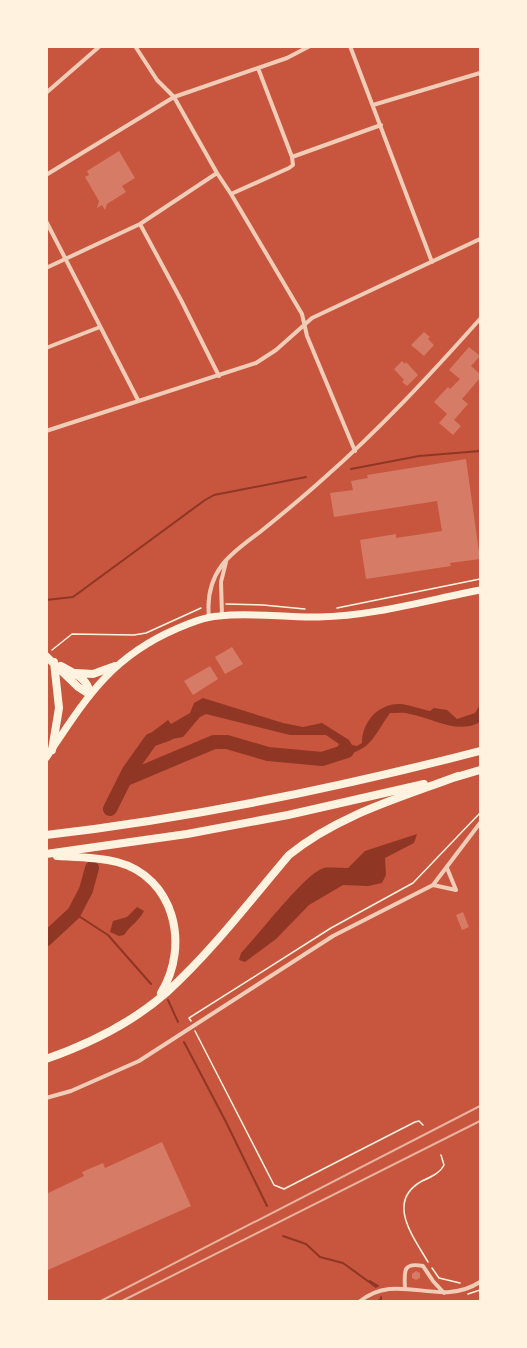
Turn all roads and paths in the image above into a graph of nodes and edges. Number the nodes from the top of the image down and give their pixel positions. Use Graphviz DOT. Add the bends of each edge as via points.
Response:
graph roads {
  1 [pos="100,46"];
  2 [pos="135,46"];
  3 [pos="310,46"];
  4 [pos="350,46"];
  5 [pos="258,68"];
  6 [pos="480,73"];
  7 [pos="46,93"];
  8 [pos="174,97"];
  9 [pos="373,105"];
  10 [pos="381,125"];
  11 [pos="292,157"];
  12 [pos="217,173"];
  13 [pos="46,175"];
  14 [pos="231,194"];
  15 [pos="46,221"];
  16 [pos="140,225"];
  17 [pos="480,239"];
  18 [pos="66,261"];
  19 [pos="432,262"];
  20 [pos="46,268"];
  21 [pos="480,319"];
  22 [pos="304,326"];
  23 [pos="100,327"];
  24 [pos="46,348"];
  25 [pos="219,376"];
  26 [pos="138,400"];
  27 [pos="46,431"];
  28 [pos="355,451"];
  29 [pos="228,559"];
  30 [pos="480,579"];
  31 [pos="480,590"];
  32 [pos="220,604"];
  33 [pos="208,606"];
  34 [pos="336,608"];
  35 [pos="308,609"];
  36 [pos="222,615"];
  37 [pos="209,617"];
  38 [pos="49,653"];
  39 [pos="54,662"];
  40 [pos="115,666"];
  41 [pos="73,673"];
  42 [pos="89,694"];
  43 [pos="52,750"];
  44 [pos="480,751"];
  45 [pos="46,758"];
  46 [pos="480,770"];
  47 [pos="458,776"];
  48 [pos="480,823"];
  49 [pos="469,826"];
  50 [pos="46,835"];
  51 [pos="46,855"];
  52 [pos="447,868"];
  53 [pos="433,885"];
  54 [pos="157,1000"];
  55 [pos="193,1026"];
  56 [pos="46,1059"];
  57 [pos="46,1098"];
  58 [pos="423,1125"];
  59 [pos="441,1155"];
  60 [pos="480,1282"];
  61 [pos="405,1288"];
  62 [pos="466,1290"];
  63 [pos="480,1290"];
  64 [pos="445,1293"];
  65 [pos="469,1295"];
  66 [pos="359,1302"];
  1 -- 7 [label="street"];
  2 -- 8 [label="street" via="157,80"];
  3 -- 5 [label="street"];
  4 -- 9 [label="street"];
  5 -- 8 [label="street"];
  5 -- 11 [label="street"];
  6 -- 9 [label="street"];
  8 -- 12 [label="street"];
  8 -- 13 [label="street"];
  9 -- 10 [label="street"];
  10 -- 11 [label="street"];
  10 -- 19 [label="street"];
  11 -- 14 [label="street" via="293,165 289,168"];
  12 -- 14 [label="street"];
  12 -- 16 [label="street"];
  14 -- 22 [label="street" via="302,314"];
  15 -- 18 [label="street"];
  16 -- 18 [label="street"];
  16 -- 25 [label="street"];
  17 -- 19 [label="street"];
  18 -- 20 [label="street"];
  18 -- 23 [label="street"];
  19 -- 22 [label="street" via="312,318"];
  21 -- 28 [label="street"];
  22 -- 25 [label="street" via="256,363"];
  22 -- 28 [label="street"];
  23 -- 24 [label="street"];
  23 -- 26 [label="street"];
  25 -- 26 [label="street"];
  26 -- 27 [label="street"];
  28 -- 29 [label="street"];
  29 -- 32 [label="street" via="220,582"];
  29 -- 33 [label="street" via="214,579"];
  30 -- 34 [label="path"];
  31 -- 36 [label="main road" via="353,615"];
  32 -- 35 [label="path"];
  32 -- 36 [label="street"];
  33 -- 37 [label="street"];
  33 -- 38 [label="path" via="146,633 72,634"];
  36 -- 37 [label="main road"];
  37 -- 40 [label="main road" via="154,638"];
  38 -- 39 [label="highway"];
  39 -- 41 [label="highway"];
  39 -- 42 [label="highway"];
  39 -- 43 [label="highway" via="59,708"];
  40 -- 41 [label="highway" via="93,674"];
  40 -- 42 [label="main road"];
  41 -- 42 [label="highway" via="87,682"];
  42 -- 43 [label="main road"];
  43 -- 45 [label="main road"];
  44 -- 50 [label="highway" via="384,776 183,817"];
  46 -- 47 [label="highway"];
  47 -- 51 [label="highway" via="298,813"];
  47 -- 54 [label="highway" via="350,817 304,843 289,855 202,959"];
  48 -- 52 [label="street"];
  49 -- 55 [label="path" via="413,883 331,928 189,1018"];
  51 -- 54 [label="highway" via="117,862 139,872 158,889 172,911 177,938 171,972"];
  52 -- 53 [label="street"];
  52 -- 53 [label="street" via="456,890"];
  53 -- 55 [label="street" via="333,936"];
  54 -- 56 [label="highway" via="80,1047"];
  55 -- 57 [label="street" via="125,1069"];
  55 -- 58 [label="path" via="274,1185 284,1189 415,1122"];
  59 -- 62 [label="path" via="442,1170 411,1187 403,1201 404,1216 439,1278 459,1282"];
  60 -- 62 [label="street"];
  61 -- 64 [label="street"];
  61 -- 64 [label="street" via="404,1271 414,1264 423,1266"];
  61 -- 66 [label="street" via="375,1292"];
  62 -- 64 [label="street"];
  63 -- 65 [label="path"];
}
